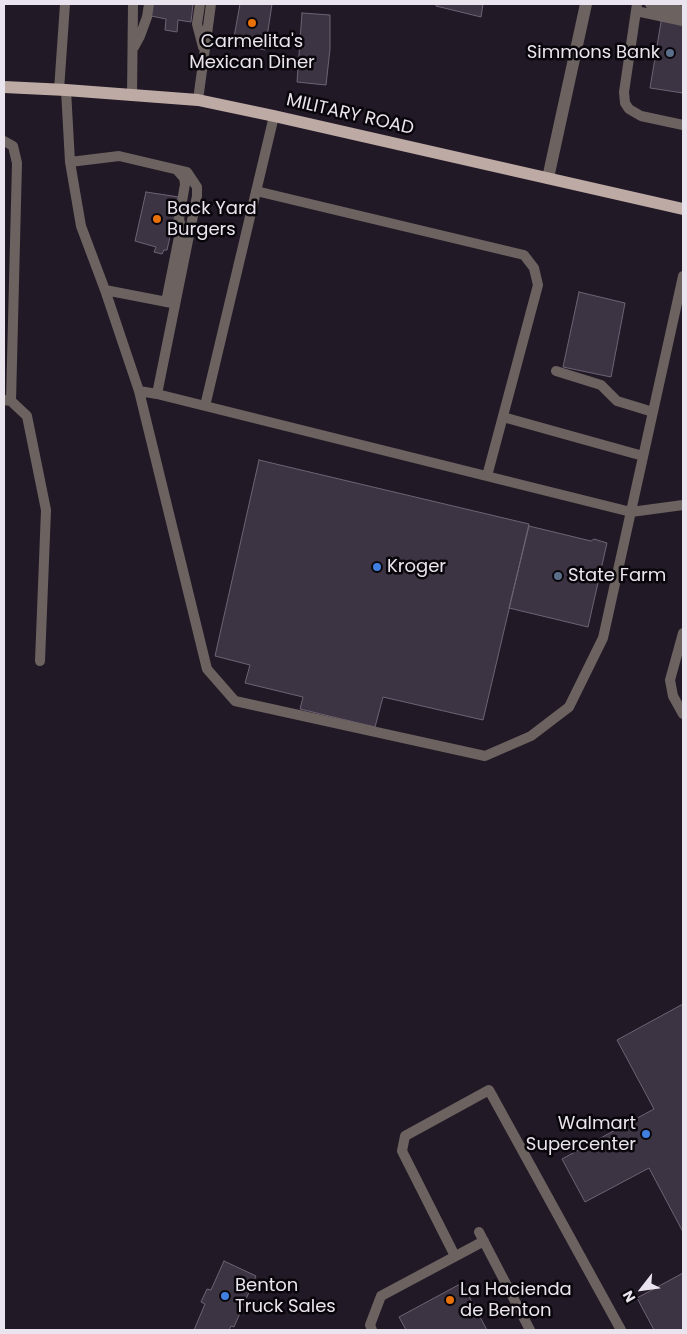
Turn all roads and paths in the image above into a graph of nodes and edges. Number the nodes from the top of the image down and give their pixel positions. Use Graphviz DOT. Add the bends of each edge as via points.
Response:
graph roads {
  1 [pos="65,4"];
  2 [pos="134,4"];
  3 [pos="149,4"];
  4 [pos="200,4"];
  5 [pos="211,4"];
  6 [pos="586,4"];
  7 [pos="650,4"];
  8 [pos="636,8"];
  9 [pos="683,11"];
  10 [pos="683,21"];
  11 [pos="134,48"];
  12 [pos="205,53"];
  13 [pos="4,87"];
  14 [pos="63,90"];
  15 [pos="132,96"];
  16 [pos="198,100"];
  17 [pos="274,116"];
  18 [pos="683,125"];
  19 [pos="4,141"];
  20 [pos="70,162"];
  21 [pos="548,178"];
  22 [pos="256,191"];
  23 [pos="683,210"];
  24 [pos="683,276"];
  25 [pos="105,290"];
  26 [pos="170,303"];
  27 [pos="556,371"];
  28 [pos="139,392"];
  29 [pos="157,394"];
  30 [pos="8,400"];
  31 [pos="205,406"];
  32 [pos="653,412"];
  33 [pos="503,417"];
  34 [pos="643,456"];
  35 [pos="486,476"];
  36 [pos="683,504"];
  37 [pos="631,512"];
  38 [pos="683,633"];
  39 [pos="40,661"];
  40 [pos="683,714"];
  41 [pos="455,1256"];
  42 [pos="372,1330"];
  43 [pos="530,1330"];
  44 [pos="621,1330"];
  1 -- 14 [label="lane"];
  2 -- 11 [label="lane"];
  3 -- 11 [label="lane"];
  4 -- 12 [label="lane" via="198,24"];
  5 -- 12 [label="lane"];
  6 -- 21 [label="street"];
  7 -- 9 [label="lane"];
  8 -- 10 [label="lane"];
  8 -- 18 [label="lane" via="625,103 641,116"];
  11 -- 15 [label="lane"];
  12 -- 16 [label="lane"];
  13 -- 14 [label="main road, MILITARY ROAD"];
  14 -- 15 [label="main road, MILITARY ROAD"];
  14 -- 20 [label="lane"];
  15 -- 16 [label="main road, MILITARY ROAD"];
  16 -- 17 [label="main road, MILITARY ROAD"];
  17 -- 21 [label="main road, MILITARY ROAD"];
  17 -- 22 [label="lane"];
  19 -- 30 [label="lane" via="13,146 17,163"];
  20 -- 25 [label="lane" via="81,226"];
  20 -- 26 [label="lane" via="119,156 187,172 197,186"];
  21 -- 23 [label="main road, MILITARY ROAD"];
  22 -- 31 [label="lane"];
  22 -- 33 [label="lane" via="524,255 534,268 538,285"];
  24 -- 32 [label="lane"];
  25 -- 26 [label="lane"];
  25 -- 28 [label="lane"];
  26 -- 29 [label="lane"];
  27 -- 32 [label="lane" via="601,385 617,400"];
  28 -- 29 [label="lane"];
  28 -- 37 [label="lane" via="207,669 235,702 485,756 531,736 569,707 603,638"];
  29 -- 31 [label="lane"];
  30 -- 39 [label="lane" via="27,416 46,510"];
  31 -- 35 [label="lane"];
  32 -- 34 [label="lane"];
  33 -- 34 [label="lane"];
  33 -- 35 [label="lane"];
  34 -- 37 [label="lane"];
  35 -- 37 [label="lane"];
  36 -- 37 [label="lane"];
  38 -- 40 [label="lane" via="670,680 673,696"];
  41 -- 42 [label="lane" via="382,1296 370,1325"];
  41 -- 43 [label="lane" via="481,1236"];
  41 -- 44 [label="lane" via="402,1151 405,1136 490,1090"];
}
